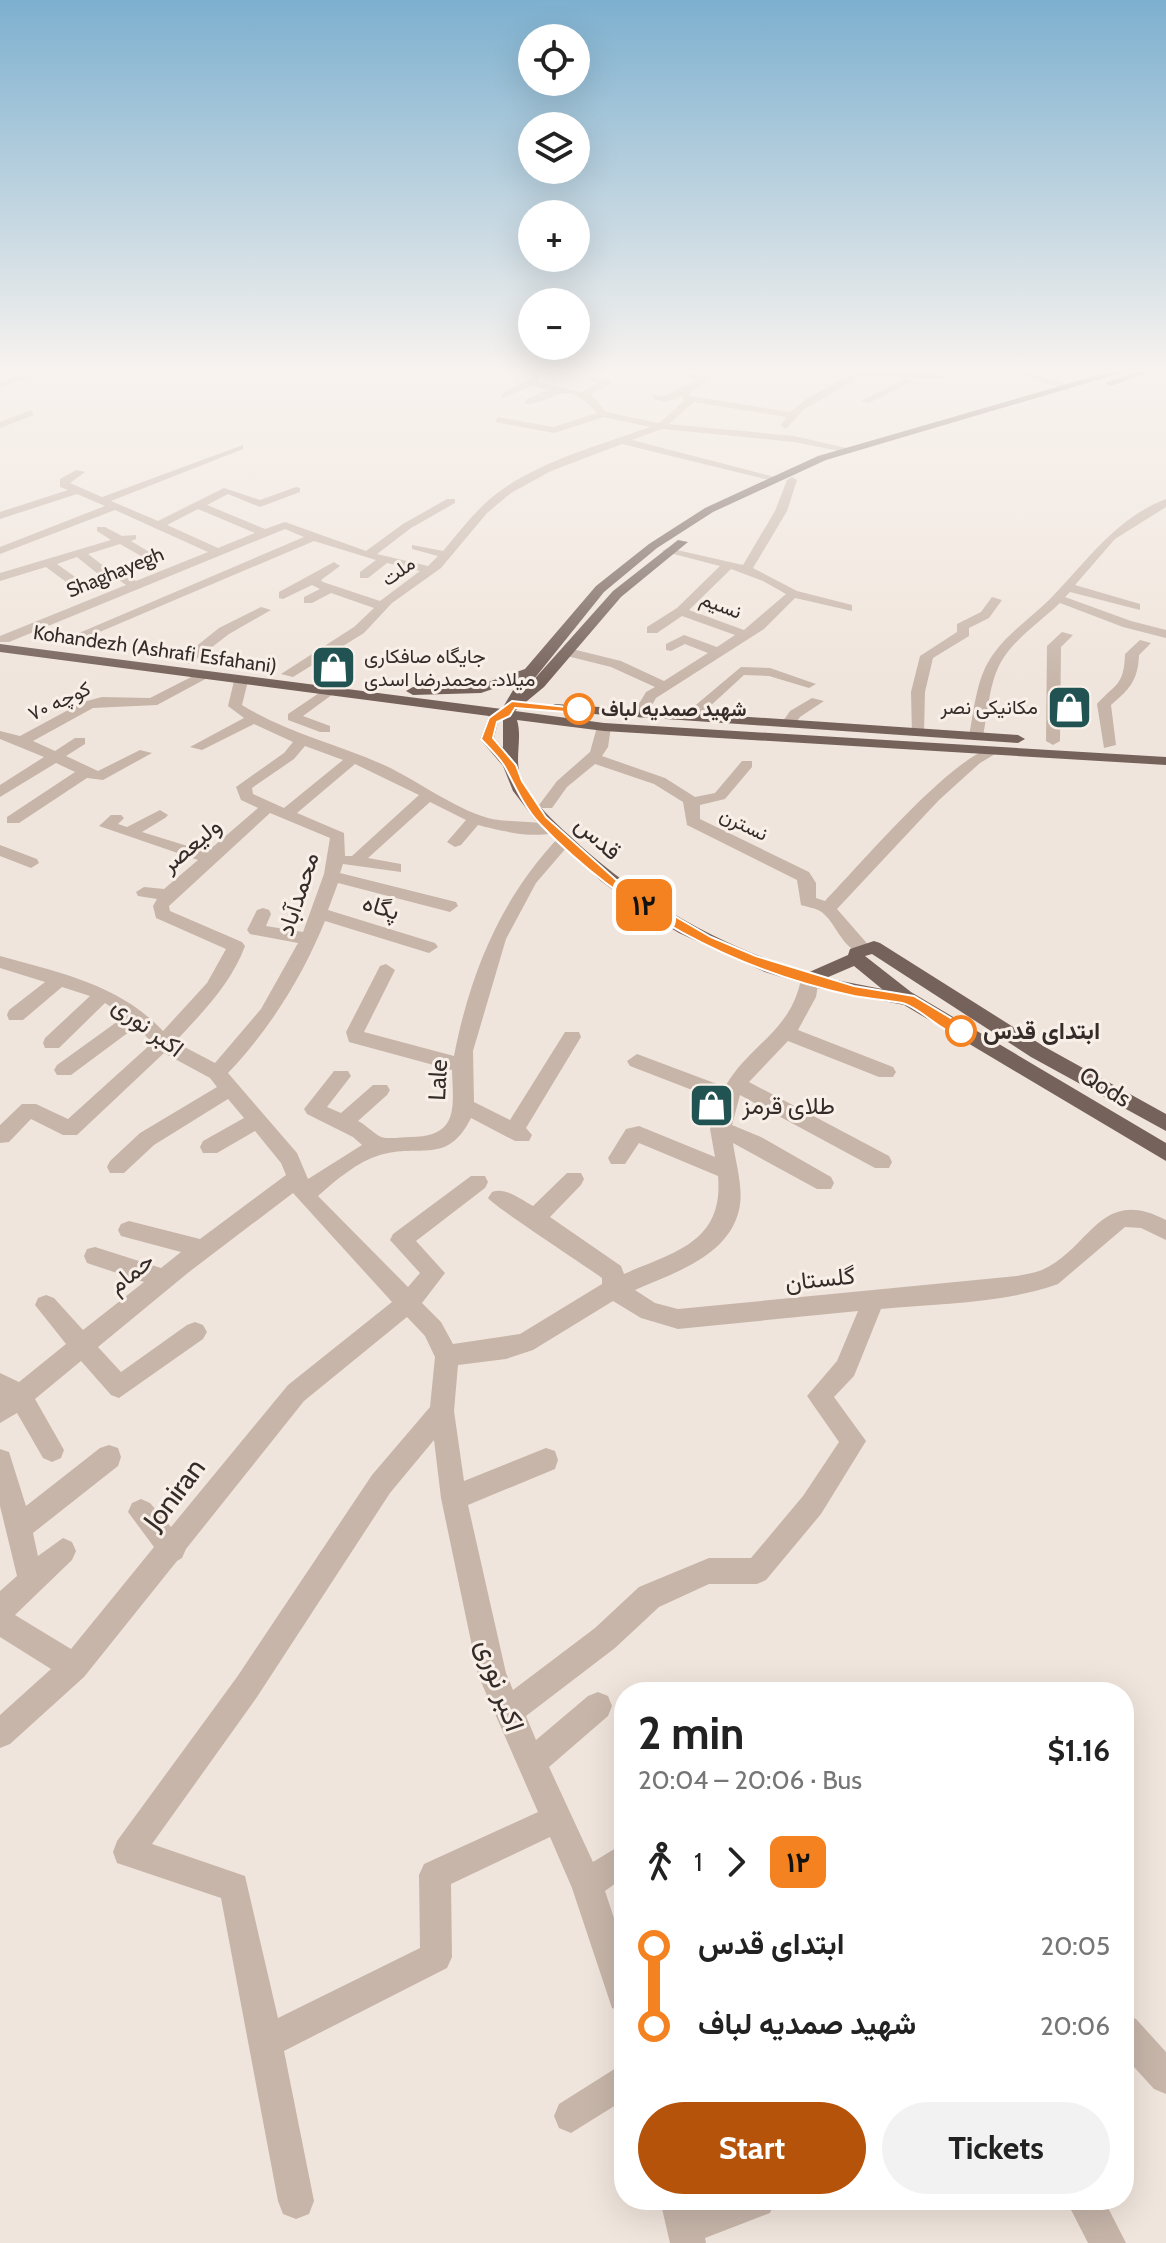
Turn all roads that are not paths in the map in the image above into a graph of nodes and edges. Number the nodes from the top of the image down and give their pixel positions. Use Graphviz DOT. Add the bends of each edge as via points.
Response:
graph roads {
  1 [pos="70,477"];
  2 [pos="168,477"];
  3 [pos="533,477"];
  4 [pos="768,477"];
  5 [pos="777,477"];
  6 [pos="800,477"];
  7 [pos="773,478"];
  8 [pos="792,480"];
  9 [pos="98,487"];
  10 [pos="78,490"];
  11 [pos="296,490"];
  12 [pos="117,492"];
  13 [pos="100,501"];
  14 [pos="451,501"];
  15 [pos="1166,502"];
  16 [pos="195,504"];
  17 [pos="113,507"];
  18 [pos="51,515"];
  19 [pos="0,516"];
  20 [pos="77,524"];
  21 [pos="157,526"];
  22 [pos="101,529"];
  23 [pos="265,533"];
  24 [pos="315,537"];
  25 [pos="127,539"];
  26 [pos="187,539"];
  27 [pos="173,545"];
  28 [pos="201,545"];
  29 [pos="1,547"];
  30 [pos="416,547"];
  31 [pos="668,551"];
  32 [pos="218,552"];
  33 [pos="79,553"];
  34 [pos="368,555"];
  35 [pos="446,555"];
  36 [pos="152,558"];
  37 [pos="385,559"];
  38 [pos="47,562"];
  39 [pos="334,566"];
  40 [pos="727,566"];
  41 [pos="746,569"];
  42 [pos="429,570"];
  43 [pos="364,575"];
  44 [pos="0,577"];
  45 [pos="314,579"];
  46 [pos="134,585"];
  47 [pos="81,587"];
  48 [pos="1067,587"];
  49 [pos="330,589"];
  50 [pos="793,594"];
  51 [pos="283,595"];
  52 [pos="1058,598"];
  53 [pos="308,600"];
  54 [pos="996,600"];
  55 [pos="381,606"];
  56 [pos="1136,607"];
  57 [pos="848,608"];
  58 [pos="265,610"];
  59 [pos="681,611"];
  60 [pos="652,630"];
  61 [pos="564,632"];
  62 [pos="76,634"];
  63 [pos="1166,634"];
  64 [pos="582,635"];
  65 [pos="746,635"];
  66 [pos="1067,635"];
  67 [pos="1,642"];
  68 [pos="1145,643"];
  69 [pos="671,647"];
  70 [pos="568,652"];
  71 [pos="720,653"];
  72 [pos="185,661"];
  73 [pos="531,671"];
  74 [pos="549,672"];
  75 [pos="288,674"];
  76 [pos="204,676"];
  77 [pos="241,681"];
  78 [pos="809,684"];
  79 [pos="665,686"];
  80 [pos="328,691"];
  81 [pos="413,691"];
  82 [pos="817,701"];
  83 [pos="447,706"];
  84 [pos="509,709"];
  85 [pos="587,710"];
  86 [pos="640,714"];
  87 [pos="690,717"];
  88 [pos="254,718"];
  89 [pos="561,721"];
  90 [pos="788,724"];
  91 [pos="604,727"];
  92 [pos="325,729"];
  93 [pos="917,732"];
  94 [pos="0,735"];
  95 [pos="976,736"];
  96 [pos="487,739"];
  97 [pos="22,741"];
  98 [pos="80,741"];
  99 [pos="301,741"];
  100 [pos="510,741"];
  101 [pos="1053,741"];
  102 [pos="1109,745"];
  103 [pos="197,747"];
  104 [pos="1166,749"];
  105 [pos="993,751"];
  106 [pos="145,753"];
  107 [pos="53,755"];
  108 [pos="354,758"];
  109 [pos="596,759"];
  110 [pos="1166,761"];
  111 [pos="747,764"];
  112 [pos="510,765"];
  113 [pos="87,771"];
  114 [pos="0,792"];
  115 [pos="427,796"];
  116 [pos="691,803"];
  117 [pos="547,805"];
  118 [pos="268,807"];
  119 [pos="160,815"];
  120 [pos="285,815"];
  121 [pos="116,818"];
  122 [pos="13,820"];
  123 [pos="474,820"];
  124 [pos="130,832"];
  125 [pos="559,835"];
  126 [pos="455,842"];
  127 [pos="0,850"];
  128 [pos="336,858"];
  129 [pos="212,859"];
  130 [pos="356,861"];
  131 [pos="31,863"];
  132 [pos="395,868"];
  133 [pos="331,876"];
  134 [pos="144,892"];
  135 [pos="168,895"];
  136 [pos="450,906"];
  137 [pos="828,908"];
  138 [pos="319,913"];
  139 [pos="263,914"];
  140 [pos="311,939"];
  141 [pos="429,947"];
  142 [pos="864,952"];
  143 [pos="0,962"];
  144 [pos="386,970"];
  145 [pos="810,979"];
  146 [pos="59,980"];
  147 [pos="104,994"];
  148 [pos="909,999"];
  149 [pos="16,1015"];
  150 [pos="138,1016"];
  151 [pos="787,1033"];
  152 [pos="572,1037"];
  153 [pos="52,1043"];
  154 [pos="164,1043"];
  155 [pos="637,1061"];
  156 [pos="462,1065"];
  157 [pos="64,1070"];
  158 [pos="886,1072"];
  159 [pos="341,1076"];
  160 [pos="224,1080"];
  161 [pos="380,1090"];
  162 [pos="733,1090"];
  163 [pos="465,1106"];
  164 [pos="259,1119"];
  165 [pos="344,1122"];
  166 [pos="1166,1123"];
  167 [pos="720,1129"];
  168 [pos="2,1136"];
  169 [pos="210,1147"];
  170 [pos="378,1147"];
  171 [pos="1166,1153"];
  172 [pos="618,1158"];
  173 [pos="882,1162"];
  174 [pos="117,1167"];
  175 [pos="727,1171"];
  176 [pos="574,1179"];
  177 [pos="478,1182"];
  178 [pos="824,1183"];
  179 [pos="301,1186"];
  180 [pos="499,1198"];
  181 [pos="535,1218"];
  182 [pos="129,1230"];
  183 [pos="1166,1231"];
  184 [pos="204,1249"];
  185 [pos="95,1256"];
  186 [pos="164,1279"];
  187 [pos="614,1289"];
  188 [pos="874,1299"];
  189 [pos="408,1303"];
  190 [pos="46,1305"];
  191 [pos="195,1332"];
  192 [pos="84,1345"];
  193 [pos="447,1356"];
  194 [pos="10,1390"];
  195 [pos="442,1411"];
  196 [pos="0,1412"];
  197 [pos="52,1450"];
  198 [pos="109,1457"];
  199 [pos="546,1460"];
  200 [pos="0,1461"];
  201 [pos="454,1498"];
  202 [pos="141,1512"];
  203 [pos="19,1528"];
  204 [pos="173,1549"];
  205 [pos="63,1551"];
  206 [pos="31,1581"];
  207 [pos="0,1610"];
  208 [pos="0,1621"];
  209 [pos="74,1667"];
  210 [pos="598,1706"];
  211 [pos="508,1712"];
  212 [pos="0,1734"];
  213 [pos="530,1764"];
  214 [pos="556,1819"];
  215 [pos="614,1865"];
  216 [pos="587,1885"];
  217 [pos="614,1966"];
  218 [pos="266,2042"];
  219 [pos="1134,2042"];
  220 [pos="1166,2077"];
  221 [pos="614,2087"];
  222 [pos="571,2116"];
  223 [pos="296,2201"];
  224 [pos="727,2210"];
  225 [pos="1090,2210"];
  226 [pos="684,2224"];
  227 [pos="1108,2243"];
  1 -- 10 [label="street" via="64,485"];
  2 -- 12 [label="street"];
  3 -- 35 [label="street, ملت" via="483,511"];
  4 -- 7 [label="street"];
  5 -- 7 [label="main road"];
  6 -- 8 [label="main road"];
  7 -- 61 [label="main road" via="653,546 600,589"];
  8 -- 31 [label="main road" via="717,517"];
  8 -- 41 [label="street" via="781,511"];
  9 -- 12 [label="street"];
  10 -- 13 [label="street"];
  10 -- 19 [label="street"];
  11 -- 16 [label="street" via="260,504 228,490"];
  12 -- 13 [label="street"];
  13 -- 17 [label="street"];
  14 -- 34 [label="street"];
  15 -- 48 [label="street" via="1111,537"];
  16 -- 21 [label="street"];
  16 -- 23 [label="street"];
  17 -- 20 [label="street"];
  17 -- 21 [label="street"];
  18 -- 20 [label="street"];
  20 -- 29 [label="street" via="34,538 20,528"];
  21 -- 26 [label="street"];
  22 -- 25 [label="street"];
  23 -- 24 [label="street, Shaghayegh" via="285,525"];
  23 -- 32 [label="street, Shaghayegh"];
  24 -- 34 [label="street"];
  24 -- 62 [label="street"];
  25 -- 33 [label="street"];
  25 -- 36 [label="street"];
  26 -- 27 [label="street"];
  26 -- 28 [label="street"];
  26 -- 28 [label="street" via="214,534"];
  28 -- 32 [label="street"];
  30 -- 35 [label="street"];
  31 -- 40 [label="street"];
  31 -- 64 [label="main road" via="617,594"];
  32 -- 46 [label="street, Shaghayegh"];
  33 -- 38 [label="street"];
  33 -- 46 [label="street" via="107,575 118,574"];
  34 -- 37 [label="street"];
  35 -- 42 [label="street, ملت"];
  37 -- 42 [label="street"];
  37 -- 43 [label="street"];
  38 -- 44 [label="street"];
  38 -- 47 [label="street"];
  39 -- 45 [label="street"];
  40 -- 41 [label="street"];
  40 -- 59 [label="street"];
  41 -- 50 [label="street"];
  42 -- 55 [label="street, ملت"];
  45 -- 49 [label="street"];
  45 -- 51 [label="street"];
  46 -- 67 [label="street, Shaghayegh"];
  48 -- 52 [label="street"];
  48 -- 56 [label="street"];
  49 -- 53 [label="street"];
  49 -- 55 [label="street"];
  50 -- 57 [label="street"];
  50 -- 65 [label="street"];
  52 -- 63 [label="street"];
  52 -- 95 [label="street" via="995,661"];
  54 -- 93 [label="street" via="985,615 962,627 958,640 927,656 918,692"];
  55 -- 75 [label="street, ملت" via="350,636"];
  58 -- 72 [label="street" via="224,631"];
  59 -- 60 [label="street"];
  59 -- 65 [label="street, نسیم"];
  61 -- 64 [label="main road"];
  61 -- 73 [label="main road"];
  64 -- 70 [label="main road"];
  65 -- 71 [label="street"];
  66 -- 101 [label="street" via="1054,646"];
  67 -- 72 [label="main road, Kohandezh (Ashrafi Esfahani)"];
  67 -- 76 [label="main road, Kohandezh (Ashrafi Esfahani)"];
  68 -- 102 [label="street" via="1132,654 1125,687 1104,704"];
  69 -- 71 [label="street" via="684,639"];
  70 -- 74 [label="main road"];
  70 -- 79 [label="street" via="616,664"];
  71 -- 79 [label="street"];
  72 -- 75 [label="main road, Kohandezh (Ashrafi Esfahani)"];
  73 -- 81 [label="main road" via="481,689"];
  73 -- 84 [label="main road"];
  74 -- 84 [label="main road"];
  74 -- 85 [label="main road" via="557,691"];
  75 -- 81 [label="main road, Kohandezh (Ashrafi Esfahani)"];
  76 -- 77 [label="main road, Kohandezh (Ashrafi Esfahani)"];
  76 -- 97 [label="street, کوچه ۷۰" via="152,702 88,705"];
  77 -- 80 [label="main road, Kohandezh (Ashrafi Esfahani)"];
  77 -- 88 [label="street" via="235,706"];
  78 -- 87 [label="street" via="770,672 741,671"];
  79 -- 86 [label="street" via="651,695"];
  80 -- 83 [label="main road, Kohandezh (Ashrafi Esfahani)"];
  80 -- 92 [label="street" via="293,717"];
  81 -- 84 [label="main road, Kohandezh (Ashrafi Esfahani)"];
  82 -- 90 [label="street"];
  83 -- 84 [label="main road, Kohandezh (Ashrafi Esfahani)"];
  83 -- 96 [label="main road"];
  84 -- 85 [label="main road, Kohandezh (Ashrafi Esfahani)"];
  84 -- 89 [label="main road, Kohandezh (Ashrafi Esfahani)"];
  84 -- 96 [label="main road" via="492,720"];
  84 -- 100 [label="main road"];
  85 -- 86 [label="main road, Kohandezh (Ashrafi Esfahani)"];
  86 -- 87 [label="main road, Kohandezh (Ashrafi Esfahani)"];
  87 -- 90 [label="main road, Kohandezh (Ashrafi Esfahani)"];
  88 -- 99 [label="street"];
  88 -- 103 [label="street"];
  89 -- 91 [label="main road, Kohandezh (Ashrafi Esfahani)"];
  89 -- 100 [label="main road"];
  90 -- 93 [label="main road, Kohandezh (Ashrafi Esfahani)"];
  91 -- 105 [label="main road, Kohandezh (Ashrafi Esfahani)"];
  91 -- 109 [label="street" via="605,741"];
  93 -- 95 [label="main road, Kohandezh (Ashrafi Esfahani)"];
  94 -- 97 [label="street"];
  95 -- 101 [label="main road, Kohandezh (Ashrafi Esfahani)"];
  96 -- 112 [label="main road"];
  97 -- 107 [label="street"];
  98 -- 107 [label="street"];
  99 -- 108 [label="street"];
  99 -- 118 [label="street, محمدآباد" via="289,756 244,787 246,797"];
  100 -- 112 [label="main road"];
  101 -- 102 [label="main road, Kohandezh (Ashrafi Esfahani)"];
  102 -- 104 [label="main road, Kohandezh (Ashrafi Esfahani)"];
  105 -- 110 [label="main road, Kohandezh (Ashrafi Esfahani)"];
  105 -- 137 [label="street" via="934,797"];
  106 -- 113 [label="street" via="98,777"];
  107 -- 113 [label="street"];
  107 -- 114 [label="street"];
  108 -- 115 [label="street"];
  108 -- 120 [label="street"];
  109 -- 116 [label="street, نسترن" via="670,787"];
  109 -- 117 [label="street" via="562,784"];
  111 -- 116 [label="street" via="720,796"];
  112 -- 125 [label="main road, قدس" via="526,798"];
  113 -- 122 [label="street"];
  115 -- 123 [label="street"];
  115 -- 130 [label="street"];
  116 -- 137 [label="street, نسترن" via="693,822 803,876 807,901"];
  118 -- 120 [label="street, محمدآباد"];
  118 -- 129 [label="street, ولیعصر"];
  119 -- 124 [label="street"];
  120 -- 128 [label="street, محمدآباد" via="338,836"];
  121 -- 124 [label="street" via="107,826"];
  123 -- 125 [label="street"];
  123 -- 126 [label="street"];
  124 -- 129 [label="street"];
  125 -- 145 [label="main road, قدس" via="619,889 656,913 718,945"];
  125 -- 156 [label="street, Lale" via="508,910"];
  127 -- 131 [label="street"];
  128 -- 130 [label="street"];
  128 -- 133 [label="street, محمدآباد"];
  129 -- 135 [label="street, ولیعصر"];
  130 -- 132 [label="street"];
  133 -- 136 [label="street"];
  133 -- 138 [label="street, محمدآباد"];
  134 -- 135 [label="street"];
  135 -- 154 [label="street, ولیعصر" via="162,914 236,946 237,951"];
  137 -- 142 [label="street"];
  138 -- 140 [label="street, محمدآباد"];
  138 -- 141 [label="street, پگاه"];
  139 -- 140 [label="street" via="256,930"];
  140 -- 160 [label="street, محمدآباد"];
  142 -- 145 [label="main road"];
  142 -- 148 [label="main road, Qods"];
  142 -- 166 [label="main road, Qods"];
  143 -- 146 [label="street, اکبر نوری"];
  144 -- 156 [label="street" via="356,1037"];
  145 -- 148 [label="main road, قدس"];
  145 -- 151 [label="street" via="809,998"];
  146 -- 147 [label="street, اکبر نوری"];
  146 -- 149 [label="street"];
  147 -- 150 [label="street, اکبر نوری"];
  147 -- 153 [label="street"];
  148 -- 171 [label="main road, Qods"];
  150 -- 154 [label="street, اکبر نوری"];
  150 -- 157 [label="street"];
  151 -- 158 [label="street"];
  151 -- 162 [label="street"];
  152 -- 163 [label="street" via="519,1134"];
  154 -- 160 [label="street, اکبر نوری"];
  154 -- 168 [label="street" via="70,1129 29,1109"];
  155 -- 162 [label="street"];
  156 -- 163 [label="street, Lale"];
  159 -- 165 [label="street" via="314,1109"];
  160 -- 164 [label="street, اکبر نوری"];
  160 -- 174 [label="street, محمدآباد"];
  161 -- 165 [label="street"];
  162 -- 167 [label="street"];
  162 -- 173 [label="street"];
  163 -- 170 [label="street, Lale" via="458,1124 431,1146"];
  164 -- 169 [label="street"];
  164 -- 179 [label="street, اکبر نوری" via="290,1159"];
  165 -- 170 [label="street"];
  167 -- 175 [label="street"];
  167 -- 178 [label="street"];
  170 -- 179 [label="street, Lale"];
  172 -- 175 [label="street" via="639,1134"];
  175 -- 187 [label="street" via="730,1200 722,1228 677,1260"];
  176 -- 181 [label="street"];
  177 -- 189 [label="street, Joniran" via="401,1240 434,1273"];
  179 -- 184 [label="street, حمام"];
  179 -- 189 [label="street, اکبر نوری"];
  180 -- 181 [label="street, گلستان"];
  181 -- 187 [label="street, گلستان" via="613,1273"];
  182 -- 184 [label="street"];
  183 -- 188 [label="street, گلستان" via="1144,1219 1121,1218 1050,1277 1017,1286"];
  184 -- 186 [label="street, حمام"];
  185 -- 186 [label="street"];
  186 -- 192 [label="street, حمام"];
  187 -- 188 [label="street, گلستان" via="649,1311 678,1319"];
  187 -- 193 [label="street" via="523,1344"];
  188 -- 211 [label="street" via="846,1368 819,1396 854,1441 812,1505 757,1571 709,1571 649,1597"];
  189 -- 193 [label="street, اکبر نوری" via="433,1329"];
  189 -- 204 [label="street, Joniran" via="296,1393"];
  190 -- 192 [label="street"];
  191 -- 192 [label="street" via="119,1387"];
  192 -- 194 [label="street, حمام"];
  193 -- 195 [label="street, اکبر نوری"];
  194 -- 196 [label="street, حمام"];
  194 -- 197 [label="street"];
  195 -- 201 [label="street, اکبر نوری"];
  195 -- 218 [label="street" via="381,1484 247,1687 128,1852 234,1887"];
  198 -- 203 [label="street"];
  199 -- 201 [label="street"];
  200 -- 203 [label="street"];
  201 -- 211 [label="street, اکبر نوری" via="492,1675"];
  202 -- 204 [label="street"];
  203 -- 206 [label="street"];
  204 -- 209 [label="street, Joniran"];
  205 -- 206 [label="street"];
  206 -- 207 [label="street"];
  208 -- 209 [label="street"];
  209 -- 212 [label="street, Joniran"];
  210 -- 213 [label="street"];
  211 -- 213 [label="street, اکبر نوری"];
  213 -- 214 [label="street, اکبر نوری"];
  214 -- 216 [label="street, اکبر نوری"];
  214 -- 218 [label="street" via="435,1875 436,1957"];
  215 -- 216 [label="street"];
  216 -- 217 [label="street, اکبر نوری"];
  218 -- 223 [label="street"];
  219 -- 220 [label="street"];
  221 -- 222 [label="street"];
  224 -- 226 [label="street"];
  225 -- 227 [label="street"];
}
